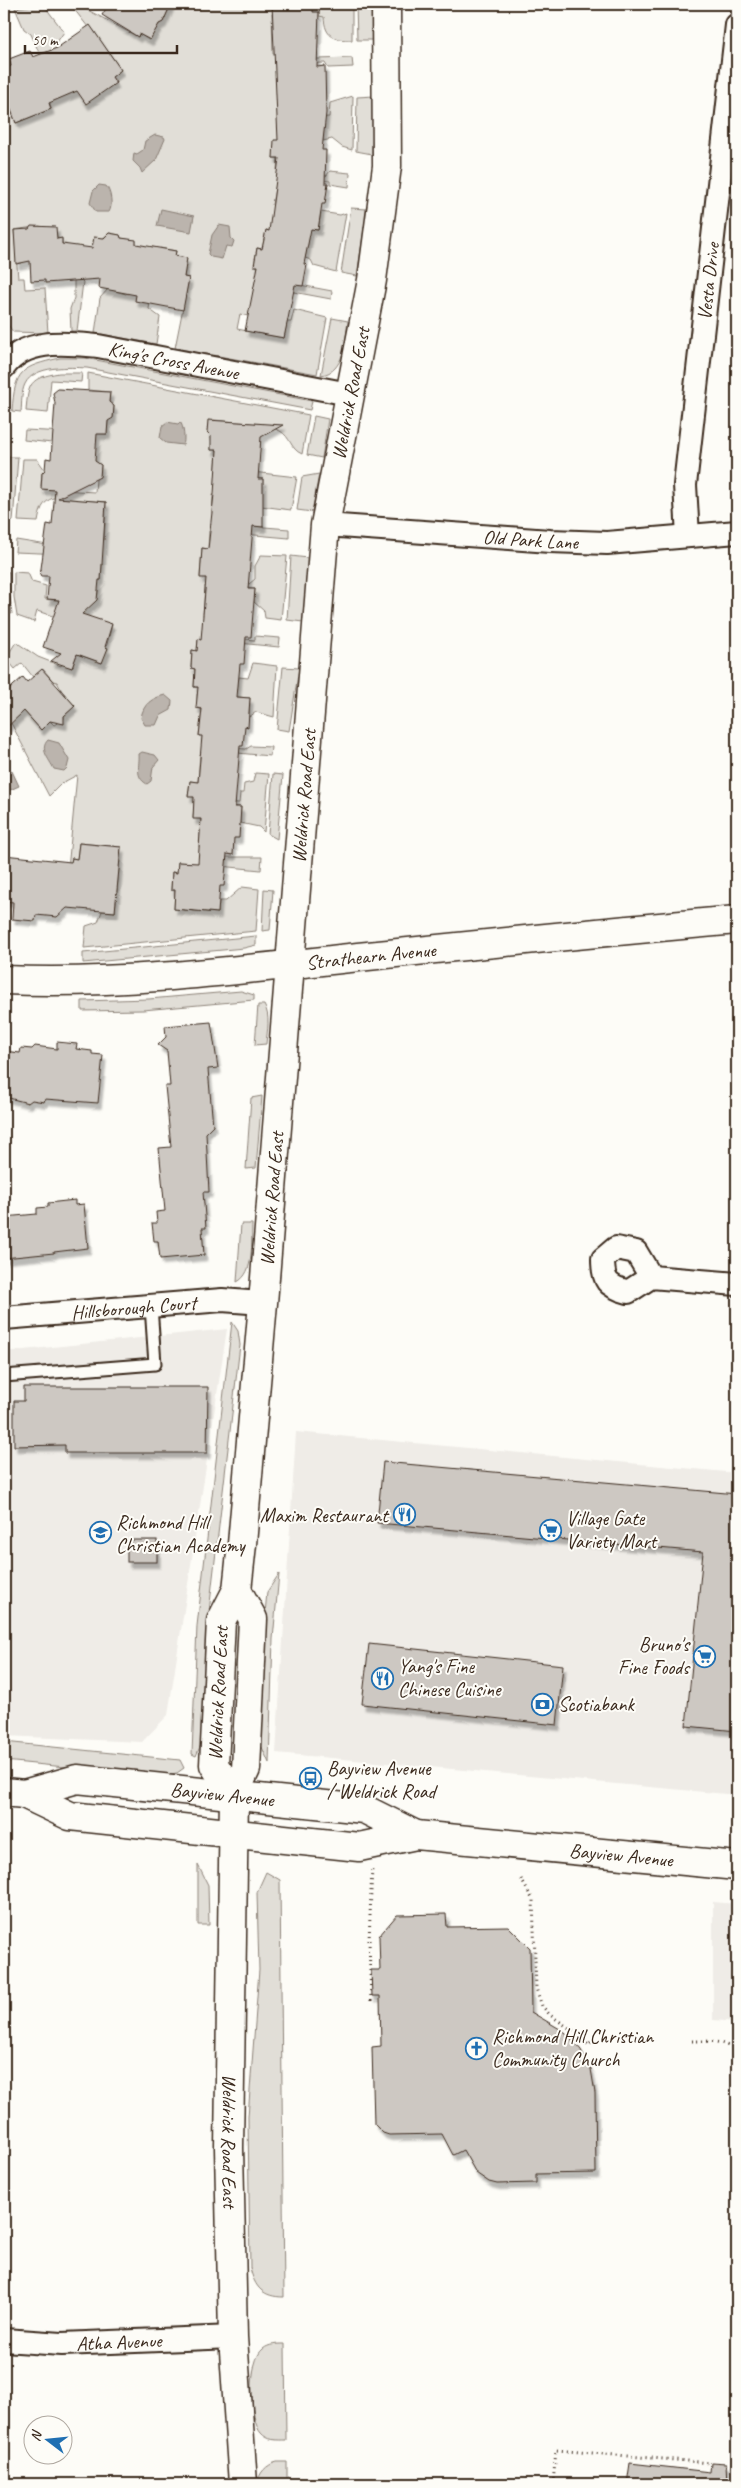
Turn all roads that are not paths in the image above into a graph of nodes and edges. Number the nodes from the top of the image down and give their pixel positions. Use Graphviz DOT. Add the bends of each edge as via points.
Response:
graph roads {
  1 [pos="386,4"];
  2 [pos="737,26"];
  3 [pos="4,368"];
  4 [pos="349,394"];
  5 [pos="325,525"];
  6 [pos="737,532"];
  7 [pos="688,536"];
  8 [pos="737,920"];
  9 [pos="289,965"];
  10 [pos="4,980"];
  11 [pos="651,1277"];
  12 [pos="737,1284"];
  13 [pos="263,1304"];
  14 [pos="151,1306"];
  15 [pos="4,1318"];
  16 [pos="4,1376"];
  17 [pos="14,1793"];
  18 [pos="234,1795"];
  19 [pos="233,1834"];
  20 [pos="416,1835"];
  21 [pos="737,1866"];
  22 [pos="233,2336"];
  23 [pos="4,2340"];
  24 [pos="242,2484"];
  1 -- 4 [label="street, Weldrick Road East" via="387,166 372,280"];
  2 -- 7 [label="street, Vesta Drive" via="685,484"];
  3 -- 4 [label="street, King's Cross Avenue" via="11,358 35,346 74,344"];
  4 -- 5 [label="street, Weldrick Road East"];
  5 -- 7 [label="street, Old Park Lane" via="569,542 607,543"];
  5 -- 9 [label="street, Weldrick Road East"];
  6 -- 7 [label="street, Old Park Lane"];
  8 -- 9 [label="street, Strathearn Avenue" via="517,939"];
  9 -- 10 [label="street, Strathearn Avenue" via="157,978 64,982"];
  9 -- 13 [label="street, Weldrick Road East"];
  11 -- 12 [label="street"];
  13 -- 14 [label="street, Hillsborough Court" via="222,1300"];
  13 -- 18 [label="street, Weldrick Road East" via="237,1590 221,1621 214,1766"];
  14 -- 15 [label="street, Hillsborough Court"];
  14 -- 16 [label="lane" via="155,1364"];
  17 -- 18 [label="street, Bayview Avenue" via="77,1779"];
  17 -- 19 [label="street, Bayview Avenue" via="70,1816"];
  18 -- 19 [label="street, Weldrick Road East"];
  18 -- 20 [label="street, Bayview Avenue" via="364,1810"];
  19 -- 20 [label="street, Bayview Avenue" via="359,1847"];
  19 -- 22 [label="street, Weldrick Road East" via="229,2148"];
  20 -- 21 [label="street, Bayview Avenue"];
  22 -- 23 [label="street, Atha Avenue" via="62,2344"];
  22 -- 24 [label="street, Weldrick Road East"];
}
